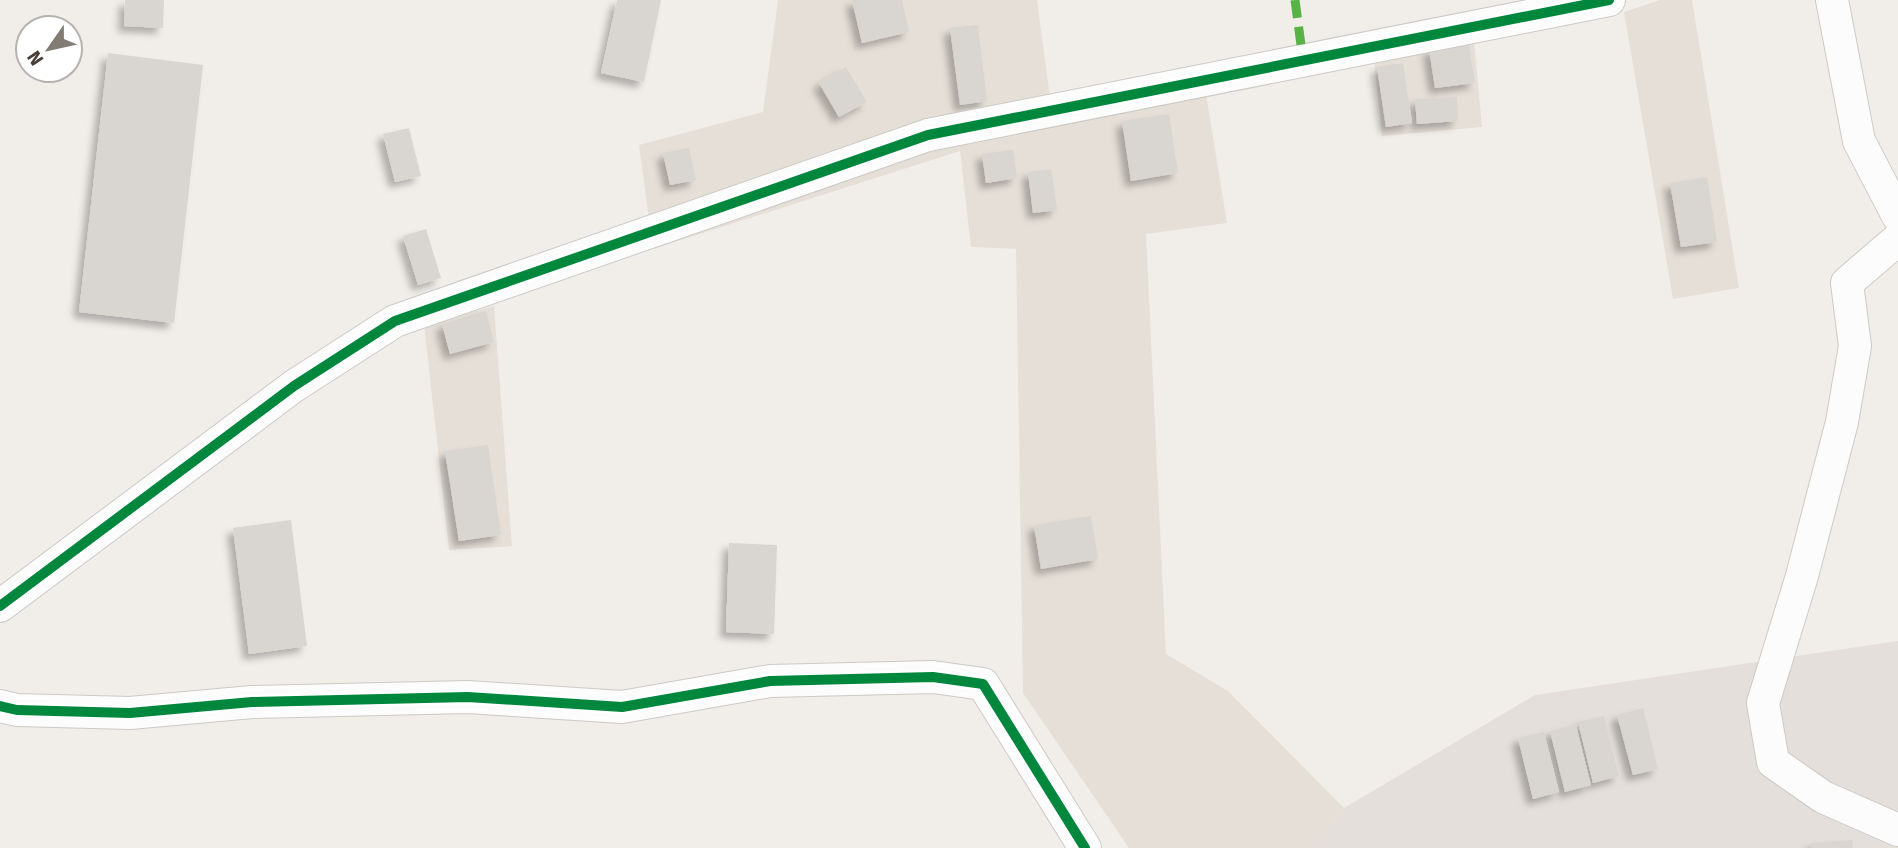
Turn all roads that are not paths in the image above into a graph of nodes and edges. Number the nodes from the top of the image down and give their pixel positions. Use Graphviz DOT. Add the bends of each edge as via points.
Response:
graph roads {
  1 [pos="1609,0"];
  2 [pos="1832,0"];
  3 [pos="1898,216"];
  4 [pos="1898,239"];
  5 [pos="0,606"];
  6 [pos="0,706"];
  7 [pos="1898,830"];
  8 [pos="1085,848"];
  1 -- 5 [label="street" via="928,135 395,321 294,386"];
  2 -- 3 [label="street" via="1859,141"];
  4 -- 7 [label="street" via="1847,283 1855,346 1842,422 1763,704 1773,762 1823,797"];
  6 -- 8 [label="street" via="130,713 252,702 468,697 622,706 770,681 933,677 983,684"];
}
